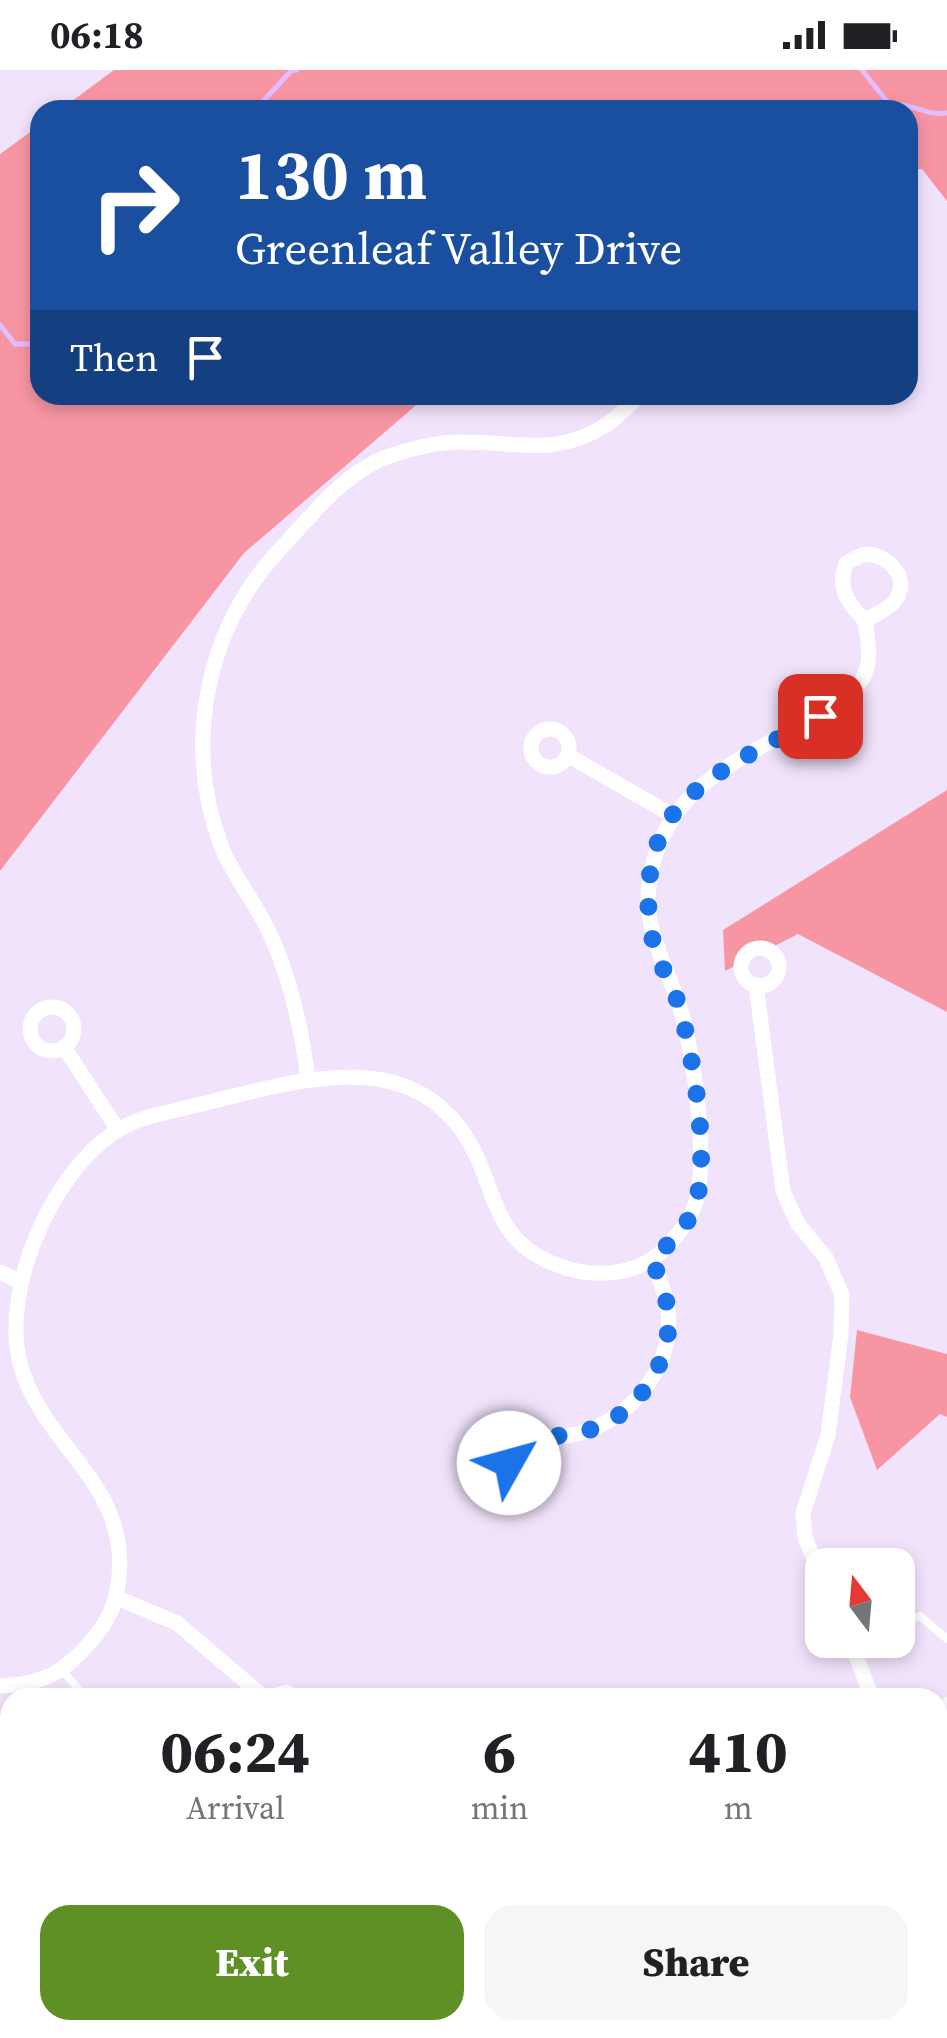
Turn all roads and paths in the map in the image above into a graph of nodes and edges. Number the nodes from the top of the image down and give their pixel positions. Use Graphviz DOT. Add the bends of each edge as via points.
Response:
graph roads {
  1 [pos="629,405"];
  2 [pos="865,620"];
  3 [pos="569,756"];
  4 [pos="672,815"];
  5 [pos="756,985"];
  6 [pos="64,1048"];
  7 [pos="308,1080"];
  8 [pos="118,1130"];
  9 [pos="652,1259"];
  10 [pos="0,1272"];
  11 [pos="20,1280"];
  12 [pos="527,1438"];
  13 [pos="809,1548"];
  14 [pos="118,1598"];
  15 [pos="915,1618"];
  16 [pos="947,1639"];
  17 [pos="857,1658"];
  18 [pos="62,1670"];
  19 [pos="0,1686"];
  20 [pos="77,1688"];
  21 [pos="254,1688"];
  22 [pos="868,1688"];
  1 -- 7 [label="street" via="608,424 547,448 457,442 380,459 343,482 272,557 230,619 203,716 206,786 222,848 282,965"];
  2 -- 2 [label="street" via="892,604 900,587 896,568 882,555 854,557 843,572 843,594"];
  2 -- 4 [label="street" via="865,674 840,704 719,771"];
  3 -- 4 [label="street"];
  4 -- 9 [label="street" via="653,865 650,923 688,1042 701,1178 692,1213"];
  5 -- 13 [label="street" via="784,1192 842,1295 828,1435 803,1513"];
  6 -- 8 [label="street"];
  7 -- 8 [label="street"];
  7 -- 9 [label="street" via="358,1074 406,1087 439,1105 478,1156 504,1227 544,1260 604,1274"];
  8 -- 11 [label="street" via="65,1182"];
  9 -- 12 [label="street" via="668,1312 667,1337 645,1389 610,1422 567,1436"];
  10 -- 11 [label="street"];
  11 -- 14 [label="street" via="15,1314 31,1396 112,1510 120,1543"];
  14 -- 18 [label="street" via="107,1621"];
  14 -- 21 [label="street" via="177,1623"];
  15 -- 16 [label="lane"];
  17 -- 22 [label="street"];
  18 -- 19 [label="street" via="41,1681"];
  18 -- 20 [label="lane"];
}
